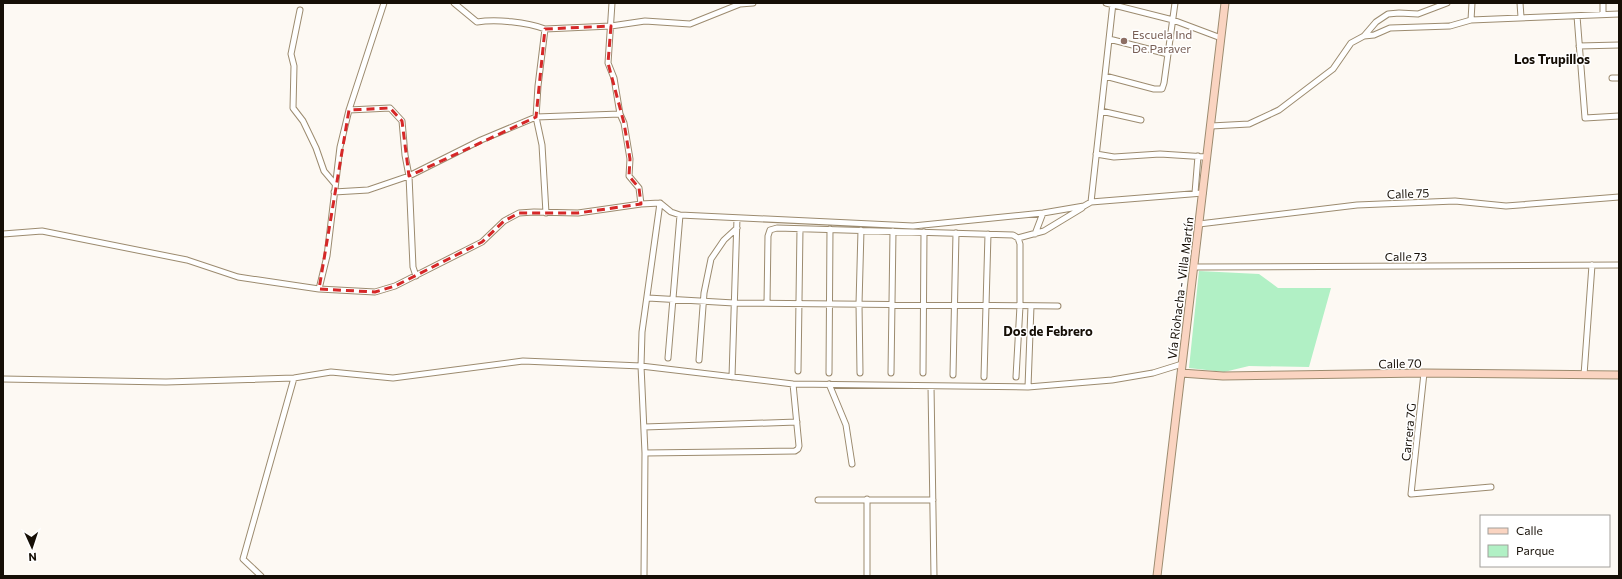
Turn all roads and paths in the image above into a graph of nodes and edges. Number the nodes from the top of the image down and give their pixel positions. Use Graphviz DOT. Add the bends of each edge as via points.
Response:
graph roads {
  1 [pos="384,3"];
  2 [pos="454,3"];
  3 [pos="612,3"];
  4 [pos="754,3"];
  5 [pos="1106,3"];
  6 [pos="1175,3"];
  7 [pos="1225,3"];
  8 [pos="1447,3"];
  9 [pos="1472,3"];
  10 [pos="1520,3"];
  11 [pos="1603,3"];
  12 [pos="1113,4"];
  13 [pos="300,10"];
  14 [pos="1603,14"];
  15 [pos="1619,14"];
  16 [pos="1577,16"];
  17 [pos="1521,17"];
  18 [pos="1172,20"];
  19 [pos="1471,20"];
  20 [pos="611,26"];
  21 [pos="545,29"];
  22 [pos="1364,36"];
  23 [pos="1221,38"];
  24 [pos="1109,39"];
  25 [pos="1619,45"];
  26 [pos="1579,46"];
  27 [pos="1168,54"];
  28 [pos="1105,76"];
  29 [pos="1612,78"];
  30 [pos="1619,78"];
  31 [pos="349,110"];
  32 [pos="1101,111"];
  33 [pos="620,114"];
  34 [pos="1619,116"];
  35 [pos="536,117"];
  36 [pos="1141,120"];
  37 [pos="1211,126"];
  38 [pos="1096,154"];
  39 [pos="1198,156"];
  40 [pos="1208,157"];
  41 [pos="409,176"];
  42 [pos="335,184"];
  43 [pos="334,192"];
  44 [pos="1195,193"];
  45 [pos="1203,193"];
  46 [pos="1619,198"];
  47 [pos="1092,202"];
  48 [pos="660,203"];
  49 [pos="641,204"];
  50 [pos="1084,206"];
  51 [pos="546,213"];
  52 [pos="1043,213"];
  53 [pos="680,215"];
  54 [pos="737,218"];
  55 [pos="1199,224"];
  56 [pos="736,228"];
  57 [pos="800,228"];
  58 [pos="830,229"];
  59 [pos="861,230"];
  60 [pos="893,231"];
  61 [pos="924,232"];
  62 [pos="956,233"];
  63 [pos="3,234"];
  64 [pos="988,234"];
  65 [pos="1035,234"];
  66 [pos="1018,238"];
  67 [pos="1592,265"];
  68 [pos="1619,265"];
  69 [pos="1194,267"];
  70 [pos="416,276"];
  71 [pos="319,289"];
  72 [pos="648,298"];
  73 [pos="673,299"];
  74 [pos="703,301"];
  75 [pos="734,303"];
  76 [pos="767,303"];
  77 [pos="799,304"];
  78 [pos="829,304"];
  79 [pos="859,304"];
  80 [pos="892,305"];
  81 [pos="923,305"];
  82 [pos="955,305"];
  83 [pos="986,306"];
  84 [pos="1020,306"];
  85 [pos="1031,306"];
  86 [pos="1058,306"];
  87 [pos="668,358"];
  88 [pos="699,360"];
  89 [pos="1182,364"];
  90 [pos="641,366"];
  91 [pos="798,371"];
  92 [pos="828,373"];
  93 [pos="860,373"];
  94 [pos="891,373"];
  95 [pos="923,373"];
  96 [pos="1181,373"];
  97 [pos="1424,373"];
  98 [pos="953,375"];
  99 [pos="1584,375"];
  100 [pos="1619,375"];
  101 [pos="732,376"];
  102 [pos="984,377"];
  103 [pos="1016,377"];
  104 [pos="294,378"];
  105 [pos="3,379"];
  106 [pos="793,384"];
  107 [pos="829,384"];
  108 [pos="931,386"];
  109 [pos="1028,387"];
  110 [pos="797,422"];
  111 [pos="644,427"];
  112 [pos="645,453"];
  113 [pos="852,464"];
  114 [pos="1491,487"];
  115 [pos="867,499"];
  116 [pos="818,500"];
  117 [pos="933,500"];
  118 [pos="261,576"];
  119 [pos="644,576"];
  120 [pos="867,576"];
  121 [pos="934,576"];
  122 [pos="1157,576"];
  1 -- 31 [label="street"];
  2 -- 21 [label="street" via="477,22 489,20"];
  3 -- 20 [label="street"];
  4 -- 20 [label="street" via="740,4 690,24 645,21"];
  5 -- 12 [label="street"];
  6 -- 18 [label="street"];
  7 -- 23 [label="main road, Vía Riohacha - Villa Martín"];
  8 -- 22 [label="street" via="1418,14 1388,14 1376,22"];
  9 -- 19 [label="street"];
  10 -- 17 [label="street"];
  11 -- 14 [label="street"];
  12 -- 18 [label="street"];
  12 -- 24 [label="street"];
  13 -- 42 [label="street" via="291,54 294,66 294,108 316,148 324,171"];
  14 -- 15 [label="street"];
  14 -- 16 [label="street"];
  16 -- 17 [label="street"];
  16 -- 26 [label="street"];
  17 -- 19 [label="street"];
  18 -- 23 [label="street"];
  18 -- 27 [label="street"];
  19 -- 22 [label="street" via="1450,26 1390,28"];
  20 -- 21 [label="street"];
  20 -- 33 [label="street" via="608,62 614,78"];
  21 -- 35 [label="street"];
  22 -- 37 [label="street" via="1351,43 1332,69 1279,110 1249,124"];
  23 -- 37 [label="main road, Vía Riohacha - Villa Martín"];
  24 -- 27 [label="street"];
  24 -- 28 [label="street"];
  25 -- 26 [label="street"];
  26 -- 34 [label="street" via="1585,118"];
  27 -- 28 [label="street" via="1162,89"];
  28 -- 32 [label="street"];
  29 -- 30 [label="street"];
  31 -- 41 [label="street" via="390,108 402,121"];
  31 -- 42 [label="street"];
  32 -- 36 [label="street"];
  32 -- 38 [label="street"];
  33 -- 35 [label="street"];
  33 -- 49 [label="street" via="630,159 629,176 639,188"];
  35 -- 41 [label="street" via="481,140"];
  35 -- 51 [label="street" via="542,145"];
  37 -- 40 [label="main road, Vía Riohacha - Villa Martín"];
  38 -- 39 [label="street" via="1114,157 1160,154"];
  38 -- 47 [label="street"];
  39 -- 40 [label="street"];
  39 -- 44 [label="street"];
  40 -- 45 [label="main road, Vía Riohacha - Villa Martín"];
  41 -- 43 [label="street" via="368,190"];
  41 -- 70 [label="street" via="413,267"];
  42 -- 43 [label="street"];
  43 -- 71 [label="street"];
  44 -- 45 [label="street"];
  44 -- 47 [label="street"];
  45 -- 55 [label="main road, Vía Riohacha - Villa Martín"];
  46 -- 55 [label="street, Calle 75" via="1506,206 1455,201 1357,205"];
  47 -- 50 [label="street"];
  48 -- 49 [label="street"];
  48 -- 53 [label="street" via="671,212"];
  48 -- 72 [label="street"];
  49 -- 51 [label="street" via="578,213"];
  50 -- 52 [label="street"];
  50 -- 65 [label="street" via="1054,226"];
  51 -- 70 [label="street" via="519,214 504,221 482,242"];
  52 -- 54 [label="street" via="913,226"];
  52 -- 65 [label="street"];
  53 -- 54 [label="street"];
  53 -- 73 [label="street"];
  54 -- 56 [label="street"];
  55 -- 69 [label="main road, Vía Riohacha - Villa Martín"];
  56 -- 74 [label="street" via="711,259"];
  56 -- 75 [label="street"];
  57 -- 58 [label="street"];
  57 -- 76 [label="street" via="770,230"];
  57 -- 77 [label="street"];
  58 -- 59 [label="street"];
  58 -- 78 [label="street"];
  59 -- 60 [label="street"];
  59 -- 79 [label="street"];
  60 -- 61 [label="street"];
  60 -- 80 [label="street"];
  61 -- 62 [label="street"];
  61 -- 81 [label="street"];
  62 -- 64 [label="street"];
  62 -- 82 [label="street"];
  63 -- 71 [label="street" via="42,232 187,260 238,277"];
  64 -- 66 [label="street" via="1013,234"];
  64 -- 83 [label="street"];
  65 -- 66 [label="street"];
  66 -- 84 [label="street"];
  67 -- 68 [label="street, Calle 73"];
  67 -- 69 [label="street, Calle 73"];
  67 -- 99 [label="street"];
  69 -- 89 [label="main road, Vía Riohacha - Villa Martín"];
  70 -- 71 [label="street" via="375,292"];
  72 -- 73 [label="street"];
  72 -- 90 [label="street" via="642,332"];
  73 -- 74 [label="street"];
  73 -- 87 [label="street"];
  74 -- 75 [label="street"];
  74 -- 88 [label="street"];
  75 -- 76 [label="street"];
  75 -- 101 [label="street"];
  76 -- 77 [label="street"];
  77 -- 78 [label="street"];
  77 -- 91 [label="street"];
  78 -- 79 [label="street"];
  78 -- 92 [label="street"];
  79 -- 80 [label="street"];
  79 -- 93 [label="street"];
  80 -- 81 [label="street"];
  80 -- 94 [label="street"];
  81 -- 82 [label="street"];
  81 -- 95 [label="street"];
  82 -- 83 [label="street"];
  82 -- 98 [label="street"];
  83 -- 84 [label="street"];
  83 -- 102 [label="street"];
  84 -- 85 [label="street"];
  84 -- 103 [label="street"];
  85 -- 86 [label="street"];
  85 -- 109 [label="street"];
  89 -- 96 [label="main road, Vía Riohacha - Villa Martín"];
  89 -- 109 [label="street" via="1152,373 1112,380"];
  90 -- 101 [label="street"];
  90 -- 104 [label="street" via="523,361 393,378 331,372"];
  90 -- 111 [label="street"];
  96 -- 97 [label="main road, Calle 70" via="1223,376"];
  96 -- 122 [label="main road, Vía Riohacha - Villa Martín"];
  97 -- 99 [label="main road, Calle 70"];
  97 -- 114 [label="street, Carrera 7G" via="1411,494"];
  99 -- 100 [label="main road, Calle 70"];
  101 -- 106 [label="street"];
  104 -- 105 [label="street" via="166,382"];
  104 -- 118 [label="street" via="243,560"];
  106 -- 107 [label="street"];
  106 -- 110 [label="street"];
  107 -- 108 [label="street"];
  107 -- 113 [label="street" via="846,426"];
  108 -- 109 [label="street"];
  108 -- 117 [label="street"];
  110 -- 111 [label="street"];
  110 -- 112 [label="street" via="799,446 795,451"];
  111 -- 112 [label="street"];
  112 -- 119 [label="street"];
  115 -- 116 [label="street"];
  115 -- 117 [label="street"];
  115 -- 120 [label="street"];
  117 -- 121 [label="street"];
}
